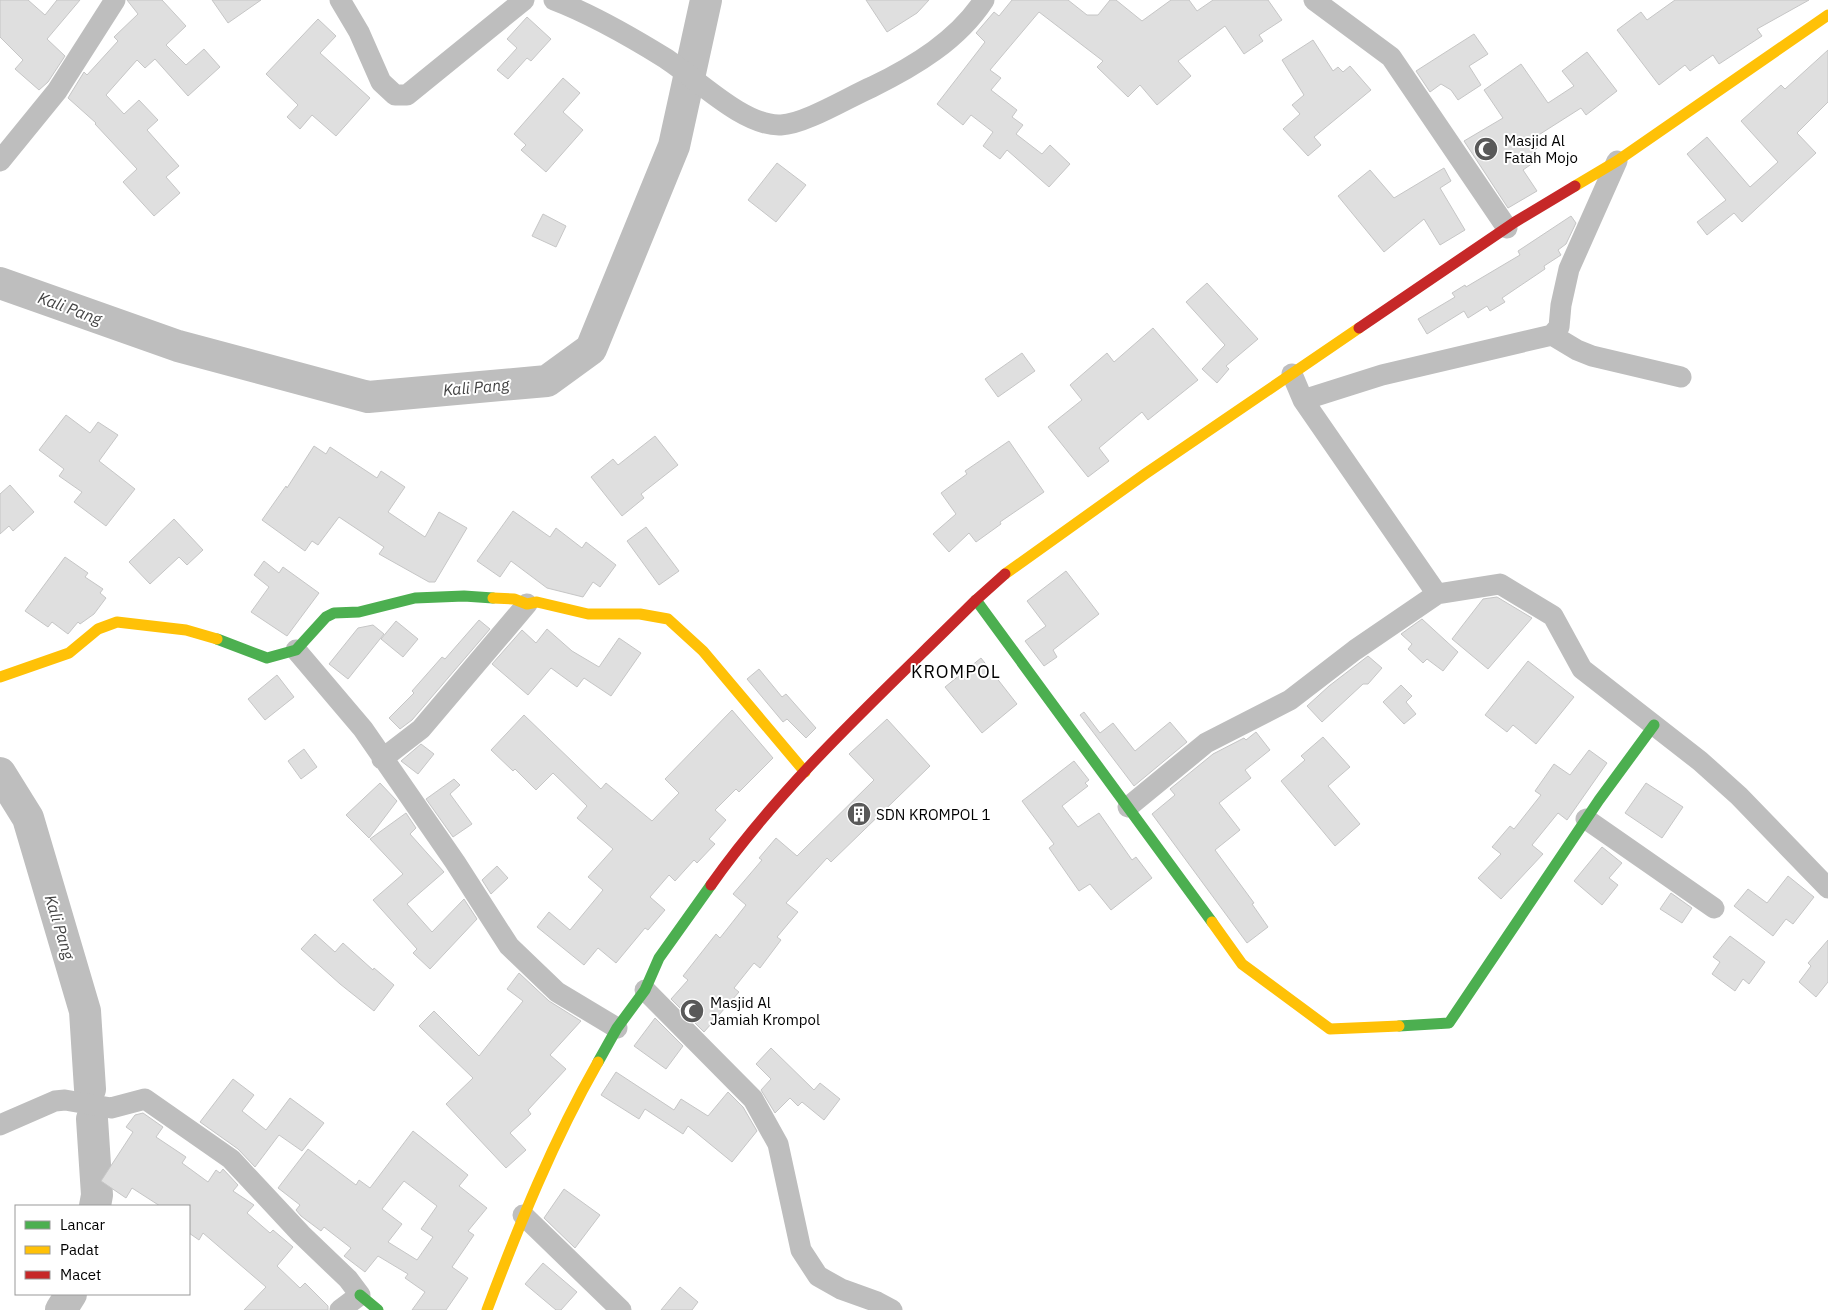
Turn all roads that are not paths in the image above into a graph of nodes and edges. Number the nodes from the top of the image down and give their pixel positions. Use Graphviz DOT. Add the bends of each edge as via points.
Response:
graph roads {
  1 [pos="115,0"];
  2 [pos="340,0"];
  3 [pos="524,0"];
  4 [pos="554,0"];
  5 [pos="984,0"];
  6 [pos="1314,0"];
  7 [pos="1828,14"];
  8 [pos="1617,160"];
  9 [pos="0,161"];
  10 [pos="1507,228"];
  11 [pos="1552,336"];
  12 [pos="1292,374"];
  13 [pos="1682,377"];
  14 [pos="1303,400"];
  15 [pos="1436,594"];
  16 [pos="976,600"];
  17 [pos="527,604"];
  18 [pos="296,650"];
  19 [pos="0,677"];
  20 [pos="1654,725"];
  21 [pos="382,759"];
  22 [pos="806,772"];
  23 [pos="1128,807"];
  24 [pos="1586,819"];
  25 [pos="1828,888"];
  26 [pos="1714,908"];
  27 [pos="644,990"];
  28 [pos="617,1028"];
  29 [pos="0,1125"];
  30 [pos="523,1215"];
  31 [pos="360,1295"];
  32 [pos="340,1310"];
  33 [pos="378,1310"];
  34 [pos="487,1310"];
  35 [pos="621,1310"];
  36 [pos="892,1310"];
  1 -- 9 [label="street" via="57,92"];
  2 -- 3 [label="street" via="381,82 395,95 402,96"];
  4 -- 5 [label="street" via="571,6 665,58 771,126 795,123 883,81 946,44 977,12"];
  6 -- 10 [label="street" via="1391,57"];
  7 -- 8 [label="street"];
  8 -- 10 [label="street"];
  8 -- 11 [label="street" via="1570,268 1559,327"];
  10 -- 12 [label="street"];
  11 -- 13 [label="street" via="1592,356"];
  11 -- 14 [label="street" via="1382,375"];
  12 -- 14 [label="street"];
  12 -- 16 [label="street" via="1016,564"];
  14 -- 15 [label="street"];
  15 -- 20 [label="street" via="1500,584 1553,616 1582,669"];
  15 -- 23 [label="street" via="1290,700 1206,743"];
  16 -- 22 [label="street"];
  16 -- 23 [label="street"];
  17 -- 18 [label="street" via="514,599 464,596 415,598 359,612 334,613 326,617"];
  17 -- 21 [label="street" via="421,730"];
  17 -- 22 [label="street" via="537,602 588,614 640,614 668,619 703,651"];
  18 -- 19 [label="street" via="267,658 186,630 117,622 98,629 69,653"];
  18 -- 21 [label="street" via="363,729"];
  20 -- 24 [label="street"];
  20 -- 25 [label="street" via="1740,796"];
  21 -- 28 [label="street" via="455,862 509,946 557,992"];
  22 -- 27 [label="street" via="730,856 659,958"];
  23 -- 24 [label="street" via="1242,964 1330,1029 1450,1023"];
  24 -- 26 [label="street"];
  27 -- 28 [label="street"];
  27 -- 36 [label="street" via="753,1099 778,1144 801,1250 818,1276"];
  28 -- 30 [label="street" via="568,1114"];
  29 -- 31 [label="street" via="55,1100 111,1108 145,1100 231,1159"];
  30 -- 34 [label="street"];
  30 -- 35 [label="street"];
  31 -- 32 [label="street"];
  31 -- 33 [label="street"];
}
